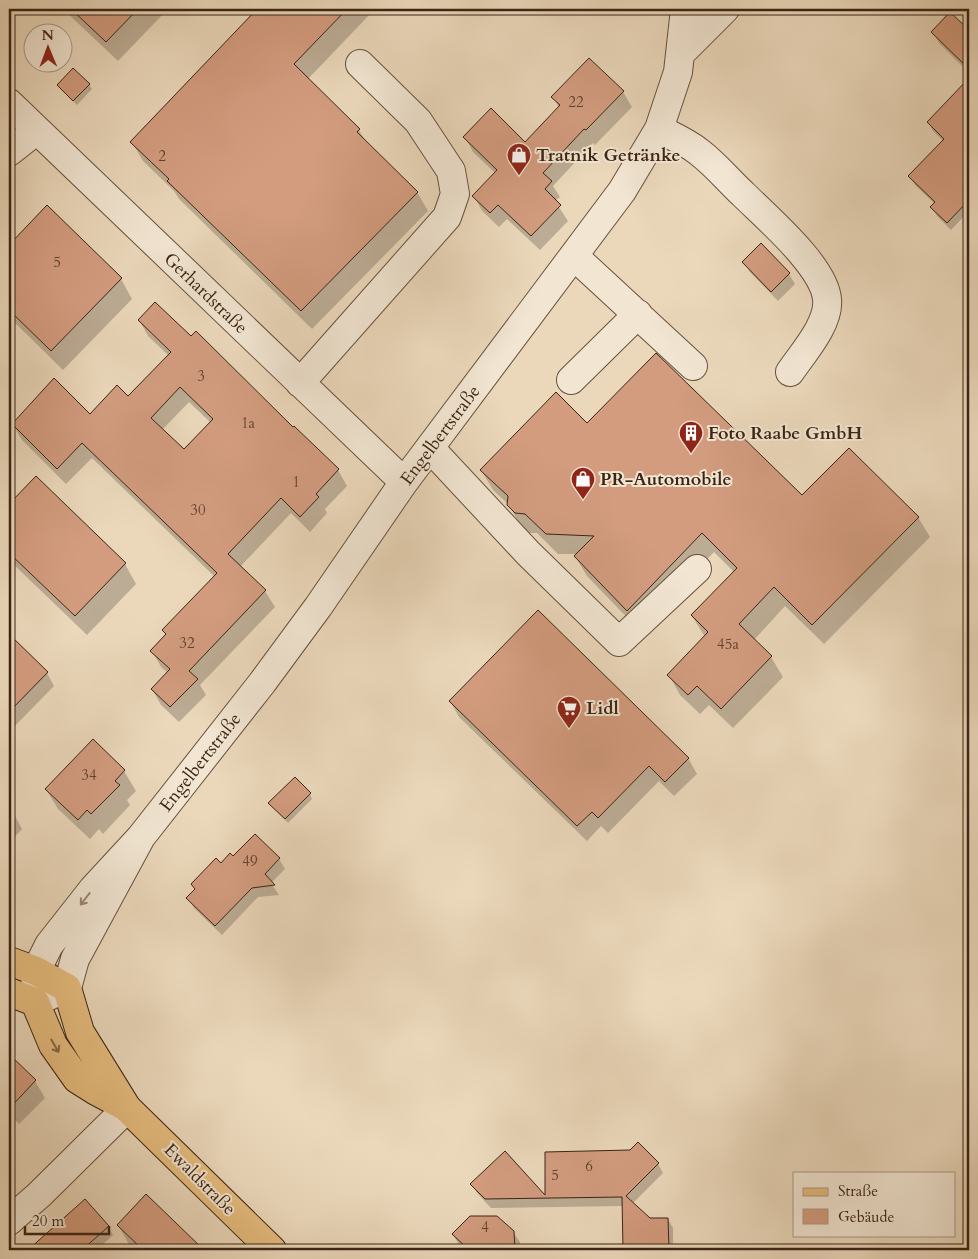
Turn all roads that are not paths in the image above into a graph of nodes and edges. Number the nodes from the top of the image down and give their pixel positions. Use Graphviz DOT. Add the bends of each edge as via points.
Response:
graph roads {
  1 [pos="685,9"];
  2 [pos="725,9"];
  3 [pos="680,54"];
  4 [pos="360,64"];
  5 [pos="9,103"];
  6 [pos="659,129"];
  7 [pos="37,130"];
  8 [pos="9,152"];
  9 [pos="574,256"];
  10 [pos="638,314"];
  11 [pos="693,366"];
  12 [pos="790,372"];
  13 [pos="571,380"];
  14 [pos="300,383"];
  15 [pos="430,448"];
  16 [pos="404,482"];
  17 [pos="697,569"];
  18 [pos="141,837"];
  19 [pos="9,961"];
  20 [pos="36,971"];
  21 [pos="68,988"];
  22 [pos="9,992"];
  23 [pos="35,1002"];
  24 [pos="127,1108"];
  25 [pos="9,1221"];
  26 [pos="272,1250"];
  1 -- 3 [label="street, Engelbertstraße"];
  2 -- 3 [label="street"];
  3 -- 6 [label="street, Engelbertstraße" via="678,72"];
  4 -- 14 [label="street" via="418,121 451,171 455,194 447,217"];
  5 -- 7 [label="street, Gerhardstraße"];
  6 -- 9 [label="street, Engelbertstraße" via="622,191"];
  6 -- 12 [label="street" via="698,151 715,166 781,231 818,274 828,300 826,313"];
  7 -- 8 [label="street"];
  7 -- 14 [label="street, Gerhardstraße"];
  9 -- 10 [label="street"];
  9 -- 15 [label="street, Engelbertstraße"];
  10 -- 11 [label="street"];
  10 -- 13 [label="street"];
  14 -- 16 [label="street, Gerhardstraße"];
  15 -- 16 [label="street, Engelbertstraße"];
  15 -- 17 [label="street" via="528,553 620,642"];
  16 -- 18 [label="street, Engelbertstraße" via="268,675"];
  18 -- 20 [label="street, Engelbertstraße, one-way" via="93,889 49,945"];
  18 -- 21 [label="street, Engelbertstraße" via="75,959"];
  19 -- 20 [label="main road"];
  20 -- 21 [label="main road"];
  20 -- 23 [label="street, Engelbertstraße"];
  21 -- 23 [label="street"];
  21 -- 24 [label="main road, Ewaldstraße" via="80,1032"];
  22 -- 23 [label="main road"];
  23 -- 24 [label="main road, Ewaldstraße, one-way" via="53,1045 78,1079"];
  24 -- 25 [label="street"];
  24 -- 26 [label="main road, Ewaldstraße"];
}
